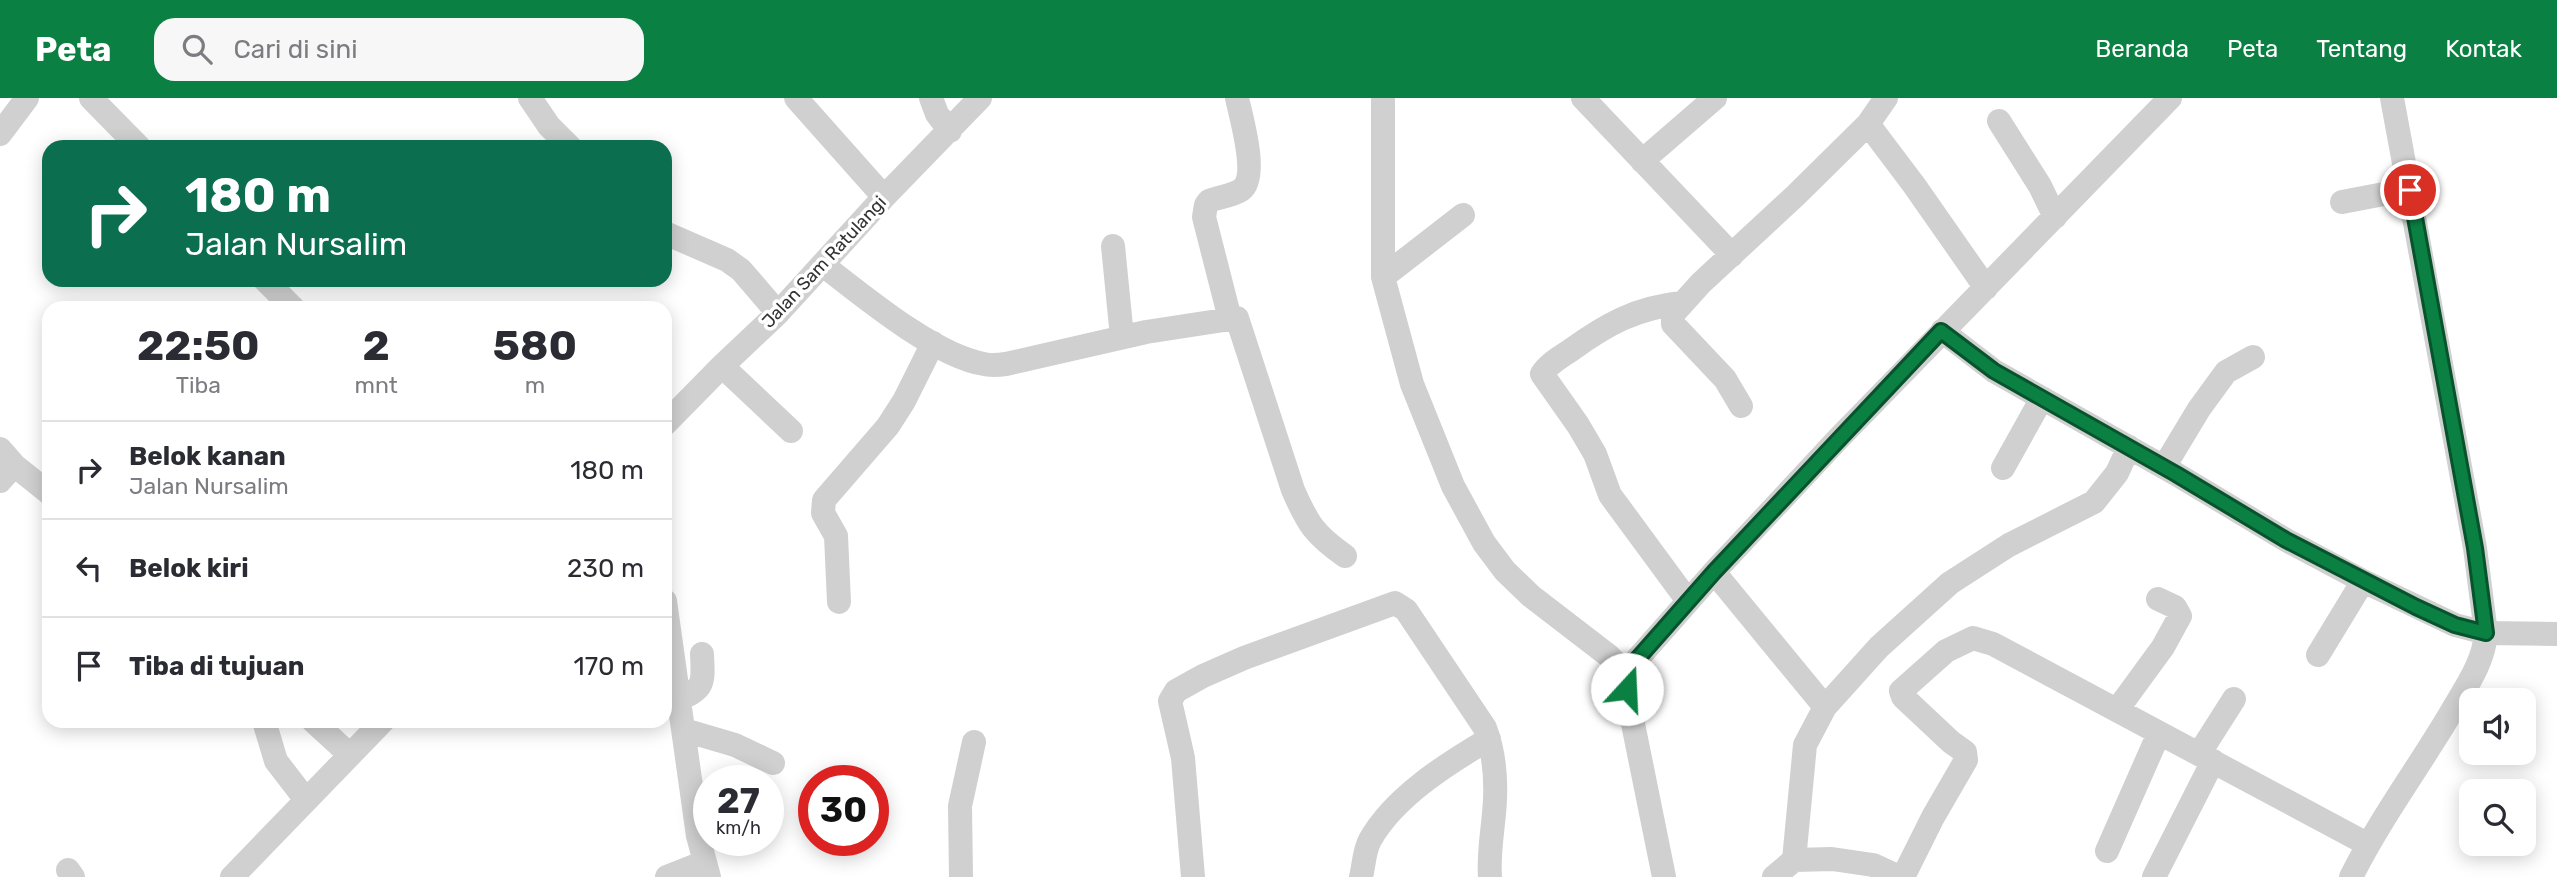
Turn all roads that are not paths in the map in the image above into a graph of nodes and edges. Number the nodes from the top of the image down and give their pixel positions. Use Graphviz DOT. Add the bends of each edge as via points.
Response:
graph roads {
  1 [pos="27,98"];
  2 [pos="91,98"];
  3 [pos="530,98"];
  4 [pos="796,98"];
  5 [pos="931,98"];
  6 [pos="981,98"];
  7 [pos="1237,98"];
  8 [pos="1384,98"];
  9 [pos="1583,98"];
  10 [pos="1714,98"];
  11 [pos="1886,98"];
  12 [pos="2170,98"];
  13 [pos="2392,98"];
  14 [pos="1999,121"];
  15 [pos="1868,124"];
  16 [pos="950,131"];
  17 [pos="0,134"];
  18 [pos="132,140"];
  19 [pos="563,140"];
  20 [pos="1642,160"];
  21 [pos="2410,190"];
  22 [pos="884,197"];
  23 [pos="2342,202"];
  24 [pos="1463,215"];
  25 [pos="2055,217"];
  26 [pos="672,236"];
  27 [pos="1114,246"];
  28 [pos="1732,255"];
  29 [pos="823,265"];
  30 [pos="1383,277"];
  31 [pos="272,287"];
  32 [pos="1986,288"];
  33 [pos="286,301"];
  34 [pos="1681,303"];
  35 [pos="778,313"];
  36 [pos="1230,319"];
  37 [pos="1941,331"];
  38 [pos="1134,335"];
  39 [pos="933,343"];
  40 [pos="2253,357"];
  41 [pos="722,366"];
  42 [pos="2042,398"];
  43 [pos="1741,406"];
  44 [pos="672,417"];
  45 [pos="791,431"];
  46 [pos="2129,447"];
  47 [pos="5,465"];
  48 [pos="2164,467"];
  49 [pos="2003,468"];
  50 [pos="42,489"];
  51 [pos="1345,556"];
  52 [pos="1714,572"];
  53 [pos="2363,581"];
  54 [pos="2158,599"];
  55 [pos="1688,601"];
  56 [pos="839,602"];
  57 [pos="2486,633"];
  58 [pos="2557,634"];
  59 [pos="672,650"];
  60 [pos="702,654"];
  61 [pos="2318,655"];
  62 [pos="1625,673"];
  63 [pos="679,699"];
  64 [pos="2234,699"];
  65 [pos="1825,707"];
  66 [pos="2117,710"];
  67 [pos="266,728"];
  68 [pos="321,728"];
  69 [pos="376,728"];
  70 [pos="684,730"];
  71 [pos="2159,733"];
  72 [pos="1489,739"];
  73 [pos="974,742"];
  74 [pos="350,755"];
  75 [pos="2206,758"];
  76 [pos="773,764"];
  77 [pos="306,800"];
  78 [pos="2368,844"];
  79 [pos="2107,851"];
  80 [pos="1794,860"];
  81 [pos="707,869"];
  82 [pos="232,877"];
  83 [pos="667,877"];
  84 [pos="961,877"];
  85 [pos="1193,877"];
  86 [pos="1361,877"];
  87 [pos="1490,877"];
  88 [pos="1664,877"];
  89 [pos="1774,877"];
  90 [pos="1901,877"];
  91 [pos="2154,877"];
  92 [pos="2351,877"];
  1 -- 17 [label="street"];
  2 -- 18 [label="street"];
  3 -- 19 [label="street"];
  4 -- 22 [label="street"];
  5 -- 16 [label="street"];
  6 -- 16 [label="street, Jalan Sam Ratulangi"];
  7 -- 36 [label="street" via="1248,179 1240,191 1209,201 1204,217"];
  8 -- 30 [label="street"];
  9 -- 20 [label="street"];
  10 -- 20 [label="street"];
  11 -- 15 [label="street"];
  12 -- 25 [label="street"];
  13 -- 21 [label="street"];
  14 -- 25 [label="street"];
  15 -- 28 [label="street"];
  15 -- 32 [label="street"];
  16 -- 22 [label="street, Jalan Sam Ratulangi"];
  20 -- 28 [label="street"];
  21 -- 23 [label="street"];
  21 -- 57 [label="street" via="2475,548"];
  22 -- 29 [label="street, Jalan Sam Ratulangi"];
  24 -- 30 [label="street"];
  25 -- 32 [label="street"];
  26 -- 35 [label="street" via="741,270"];
  27 -- 38 [label="street" via="1114,272"];
  28 -- 34 [label="street"];
  29 -- 35 [label="street, Jalan Sam Ratulangi"];
  29 -- 39 [label="street"];
  30 -- 62 [label="street" via="1412,384 1453,486 1484,544 1531,596"];
  31 -- 33 [label="street"];
  32 -- 37 [label="street"];
  34 -- 43 [label="street" via="1673,314 1673,324 1725,379"];
  34 -- 55 [label="street" via="1655,306 1612,323 1542,374 1595,454 1610,495"];
  35 -- 41 [label="street, Jalan Sam Ratulangi"];
  36 -- 38 [label="street"];
  36 -- 51 [label="street" via="1237,318 1305,516 1321,538"];
  37 -- 42 [label="street" via="1994,371"];
  37 -- 52 [label="street"];
  38 -- 39 [label="street" via="986,365"];
  39 -- 56 [label="street" via="888,426 824,500 823,513 836,537"];
  40 -- 48 [label="street" via="2226,372"];
  41 -- 44 [label="street, Jalan Sam Ratulangi"];
  41 -- 45 [label="street"];
  42 -- 46 [label="street"];
  42 -- 49 [label="street"];
  46 -- 48 [label="street"];
  46 -- 65 [label="street" via="2094,502 2009,545 1950,583 1879,647"];
  47 -- 50 [label="street"];
  48 -- 53 [label="street"];
  52 -- 55 [label="street"];
  52 -- 65 [label="street"];
  53 -- 57 [label="street" via="2455,625"];
  53 -- 61 [label="street"];
  54 -- 66 [label="street" via="2175,607 2180,616 2164,647"];
  55 -- 62 [label="street"];
  57 -- 58 [label="street"];
  57 -- 78 [label="street" via="2472,676"];
  59 -- 63 [label="street"];
  60 -- 63 [label="street" via="700,687"];
  62 -- 88 [label="street"];
  63 -- 70 [label="street"];
  64 -- 75 [label="street"];
  65 -- 80 [label="street" via="1805,745"];
  66 -- 71 [label="street"];
  66 -- 90 [label="street" via="1986,640 1969,639 1946,651 1900,694 1965,752 1966,760"];
  67 -- 77 [label="street" via="276,761"];
  68 -- 74 [label="street"];
  69 -- 74 [label="street"];
  70 -- 76 [label="street" via="736,746"];
  70 -- 81 [label="street"];
  71 -- 75 [label="street"];
  71 -- 79 [label="street"];
  72 -- 85 [label="street" via="1478,716 1397,603 1203,676 1176,691 1170,701 1183,758"];
  72 -- 86 [label="street" via="1444,765 1405,798 1369,842"];
  72 -- 87 [label="street" via="1495,800"];
  73 -- 84 [label="street" via="960,806"];
  74 -- 77 [label="street"];
  75 -- 78 [label="street"];
  75 -- 91 [label="street"];
  77 -- 82 [label="street"];
  78 -- 92 [label="street"];
  80 -- 89 [label="street"];
  80 -- 90 [label="street" via="1873,865"];
  81 -- 83 [label="street"];
}
